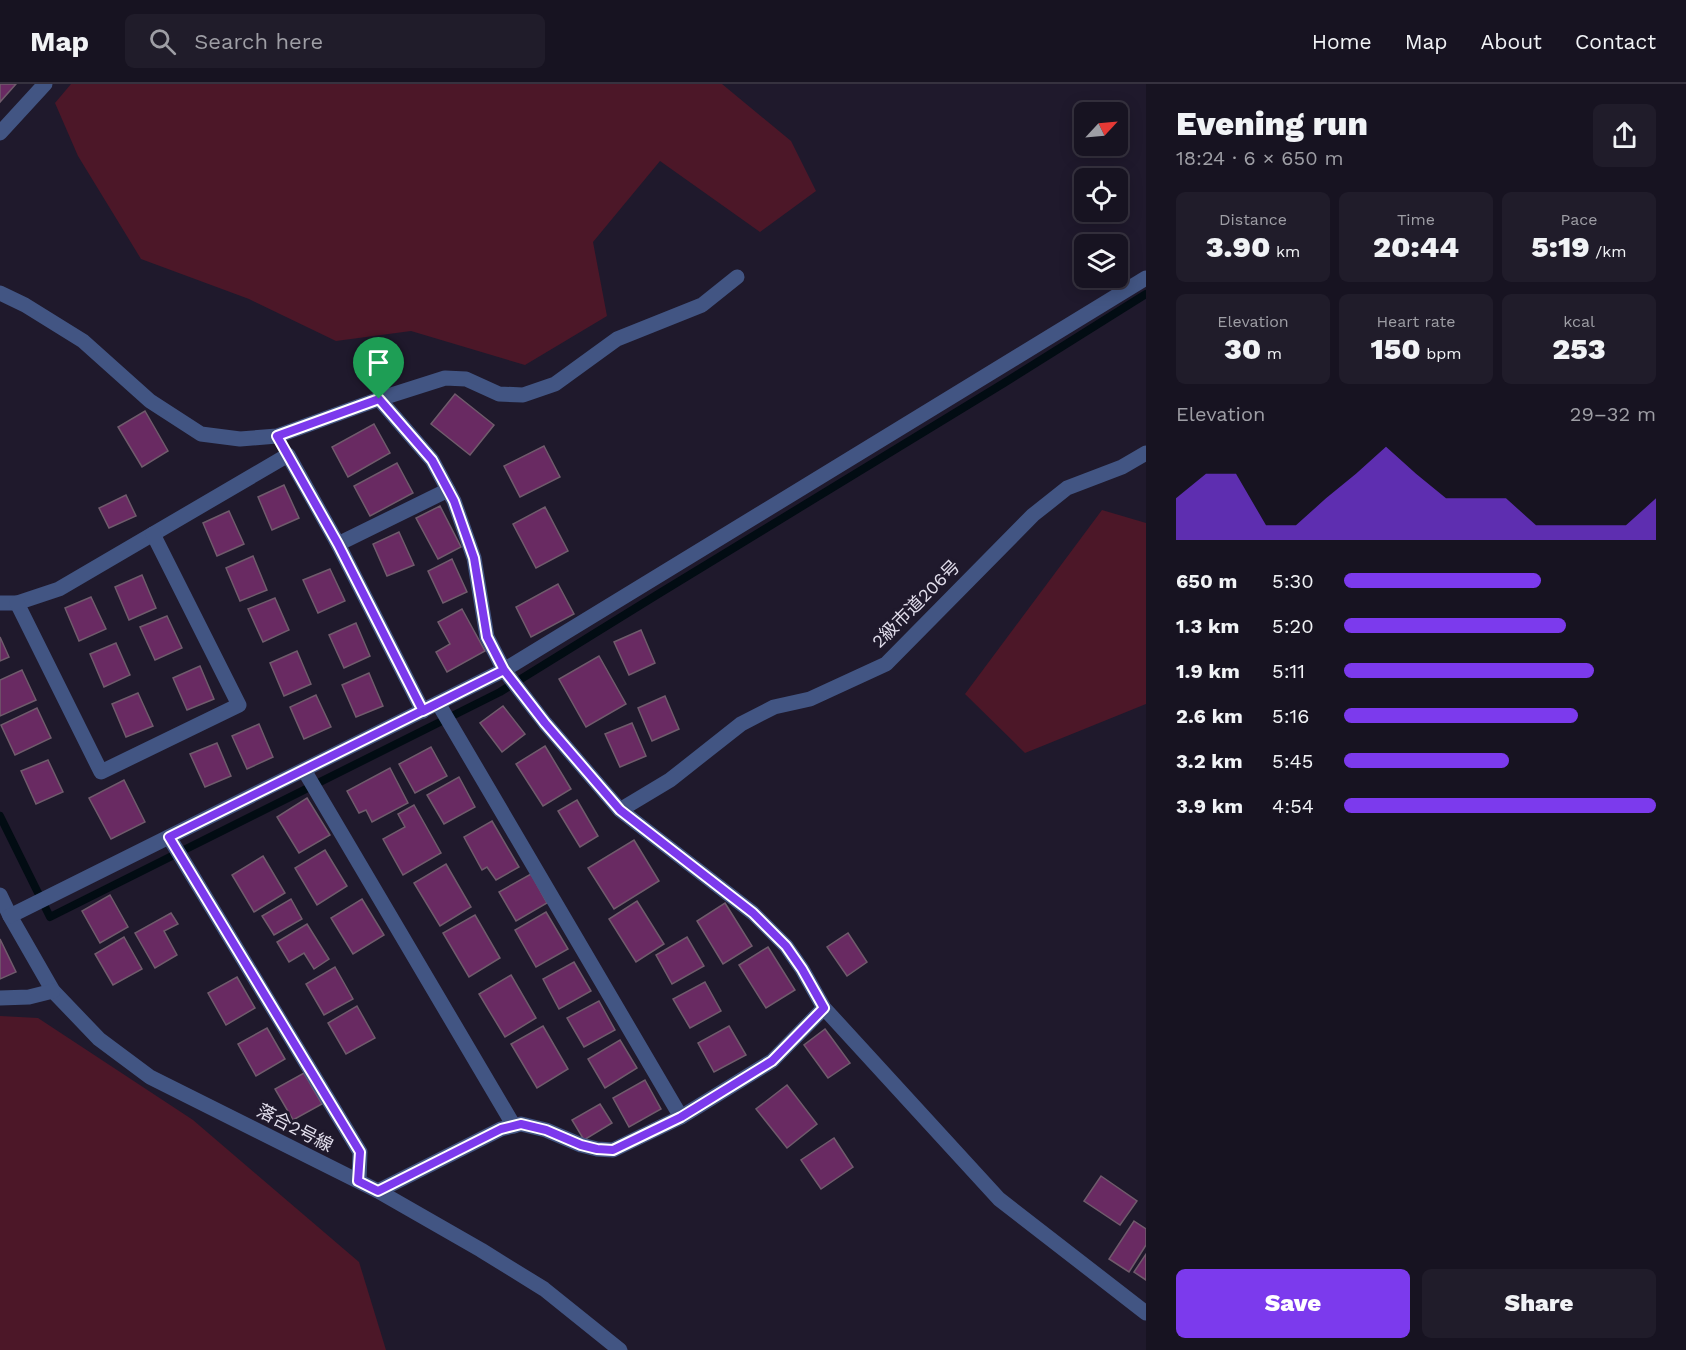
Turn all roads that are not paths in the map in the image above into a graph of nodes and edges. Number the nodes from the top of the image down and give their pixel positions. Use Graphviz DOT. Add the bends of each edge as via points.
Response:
graph roads {
  1 [pos="45,84"];
  2 [pos="0,133"];
  3 [pos="737,277"];
  4 [pos="1146,278"];
  5 [pos="0,293"];
  6 [pos="379,399"];
  7 [pos="277,436"];
  8 [pos="1146,453"];
  9 [pos="288,455"];
  10 [pos="448,490"];
  11 [pos="153,534"];
  12 [pos="338,544"];
  13 [pos="0,603"];
  14 [pos="17,603"];
  15 [pos="504,670"];
  16 [pos="438,703"];
  17 [pos="423,711"];
  18 [pos="304,770"];
  19 [pos="620,810"];
  20 [pos="169,837"];
  21 [pos="0,895"];
  22 [pos="10,916"];
  23 [pos="52,991"];
  24 [pos="0,998"];
  25 [pos="824,1008"];
  26 [pos="681,1117"];
  27 [pos="514,1126"];
  28 [pos="358,1181"];
  29 [pos="378,1191"];
  30 [pos="1146,1313"];
  31 [pos="620,1350"];
  1 -- 2 [label="street"];
  3 -- 6 [label="street" via="702,305 617,339 555,384 523,395 499,394 466,379 444,378"];
  4 -- 15 [label="street"];
  5 -- 7 [label="street" via="83,341 150,401 201,434 240,439"];
  6 -- 7 [label="street"];
  6 -- 10 [label="street" via="432,460"];
  7 -- 9 [label="street"];
  8 -- 19 [label="street, 2級市道206号" via="1122,467 1067,488 1034,514 886,664 810,699 774,707 741,724 670,780"];
  9 -- 11 [label="street"];
  9 -- 12 [label="street"];
  10 -- 12 [label="street"];
  10 -- 15 [label="street" via="474,558 487,637"];
  11 -- 14 [label="street" via="59,589"];
  11 -- 14 [label="street" via="239,705 101,772"];
  12 -- 17 [label="street"];
  13 -- 14 [label="street"];
  15 -- 16 [label="street"];
  15 -- 19 [label="street"];
  16 -- 17 [label="street"];
  16 -- 26 [label="street"];
  17 -- 18 [label="street"];
  18 -- 20 [label="street"];
  18 -- 27 [label="street"];
  19 -- 25 [label="street" via="753,913 786,946"];
  20 -- 22 [label="street"];
  20 -- 28 [label="street" via="360,1152"];
  21 -- 22 [label="street, 落合2号線"];
  22 -- 23 [label="street, 落合2号線"];
  23 -- 24 [label="street"];
  23 -- 28 [label="street, 落合2号線" via="99,1039 150,1077"];
  25 -- 26 [label="street" via="772,1061"];
  25 -- 30 [label="street" via="999,1199"];
  26 -- 27 [label="street" via="613,1150 581,1145 546,1130"];
  27 -- 29 [label="street"];
  28 -- 29 [label="street, 落合2号線"];
  29 -- 31 [label="street, 落合2号線" via="544,1289"];
}
